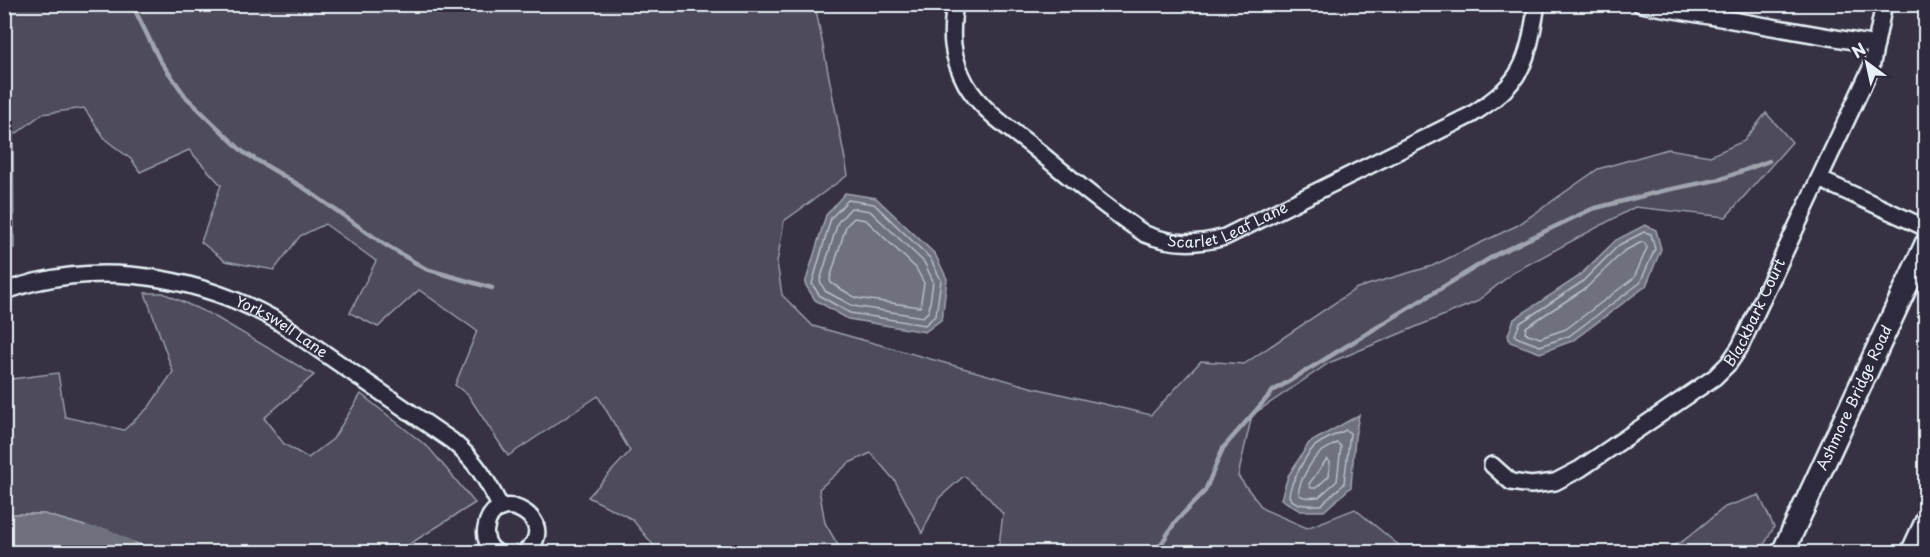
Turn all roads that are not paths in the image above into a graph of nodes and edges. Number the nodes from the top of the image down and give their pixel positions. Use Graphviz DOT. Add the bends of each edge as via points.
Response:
graph roads {
  1 [pos="955,4"];
  2 [pos="1537,4"];
  3 [pos="1640,4"];
  4 [pos="1884,4"];
  5 [pos="1876,45"];
  6 [pos="1819,179"];
  7 [pos="1926,228"];
  8 [pos="1926,243"];
  9 [pos="4,291"];
  10 [pos="1492,465"];
  11 [pos="501,508"];
  12 [pos="1926,515"];
  13 [pos="496,552"];
  14 [pos="525,552"];
  15 [pos="1783,552"];
  16 [pos="1908,552"];
  1 -- 2 [label="street, Scarlet Leaf Lane" via="951,40 960,73 975,97 996,118 1145,234 1174,243 1194,243 1225,237 1491,102 1522,68"];
  3 -- 5 [label="street"];
  4 -- 5 [label="street, Blackbark Court"];
  5 -- 6 [label="street, Blackbark Court" via="1869,74"];
  6 -- 7 [label="street"];
  6 -- 10 [label="street, Blackbark Court" via="1740,347 1715,376 1606,452 1555,482 1510,482"];
  8 -- 15 [label="main road, Ashmore Bridge Road"];
  9 -- 11 [label="street, Yorkswell Lane" via="81,275 126,275 174,281 255,308 468,454"];
  11 -- 13 [label="street" via="489,518 485,534"];
  11 -- 14 [label="street" via="519,508 533,520 534,542"];
  12 -- 16 [label="street"];
}
